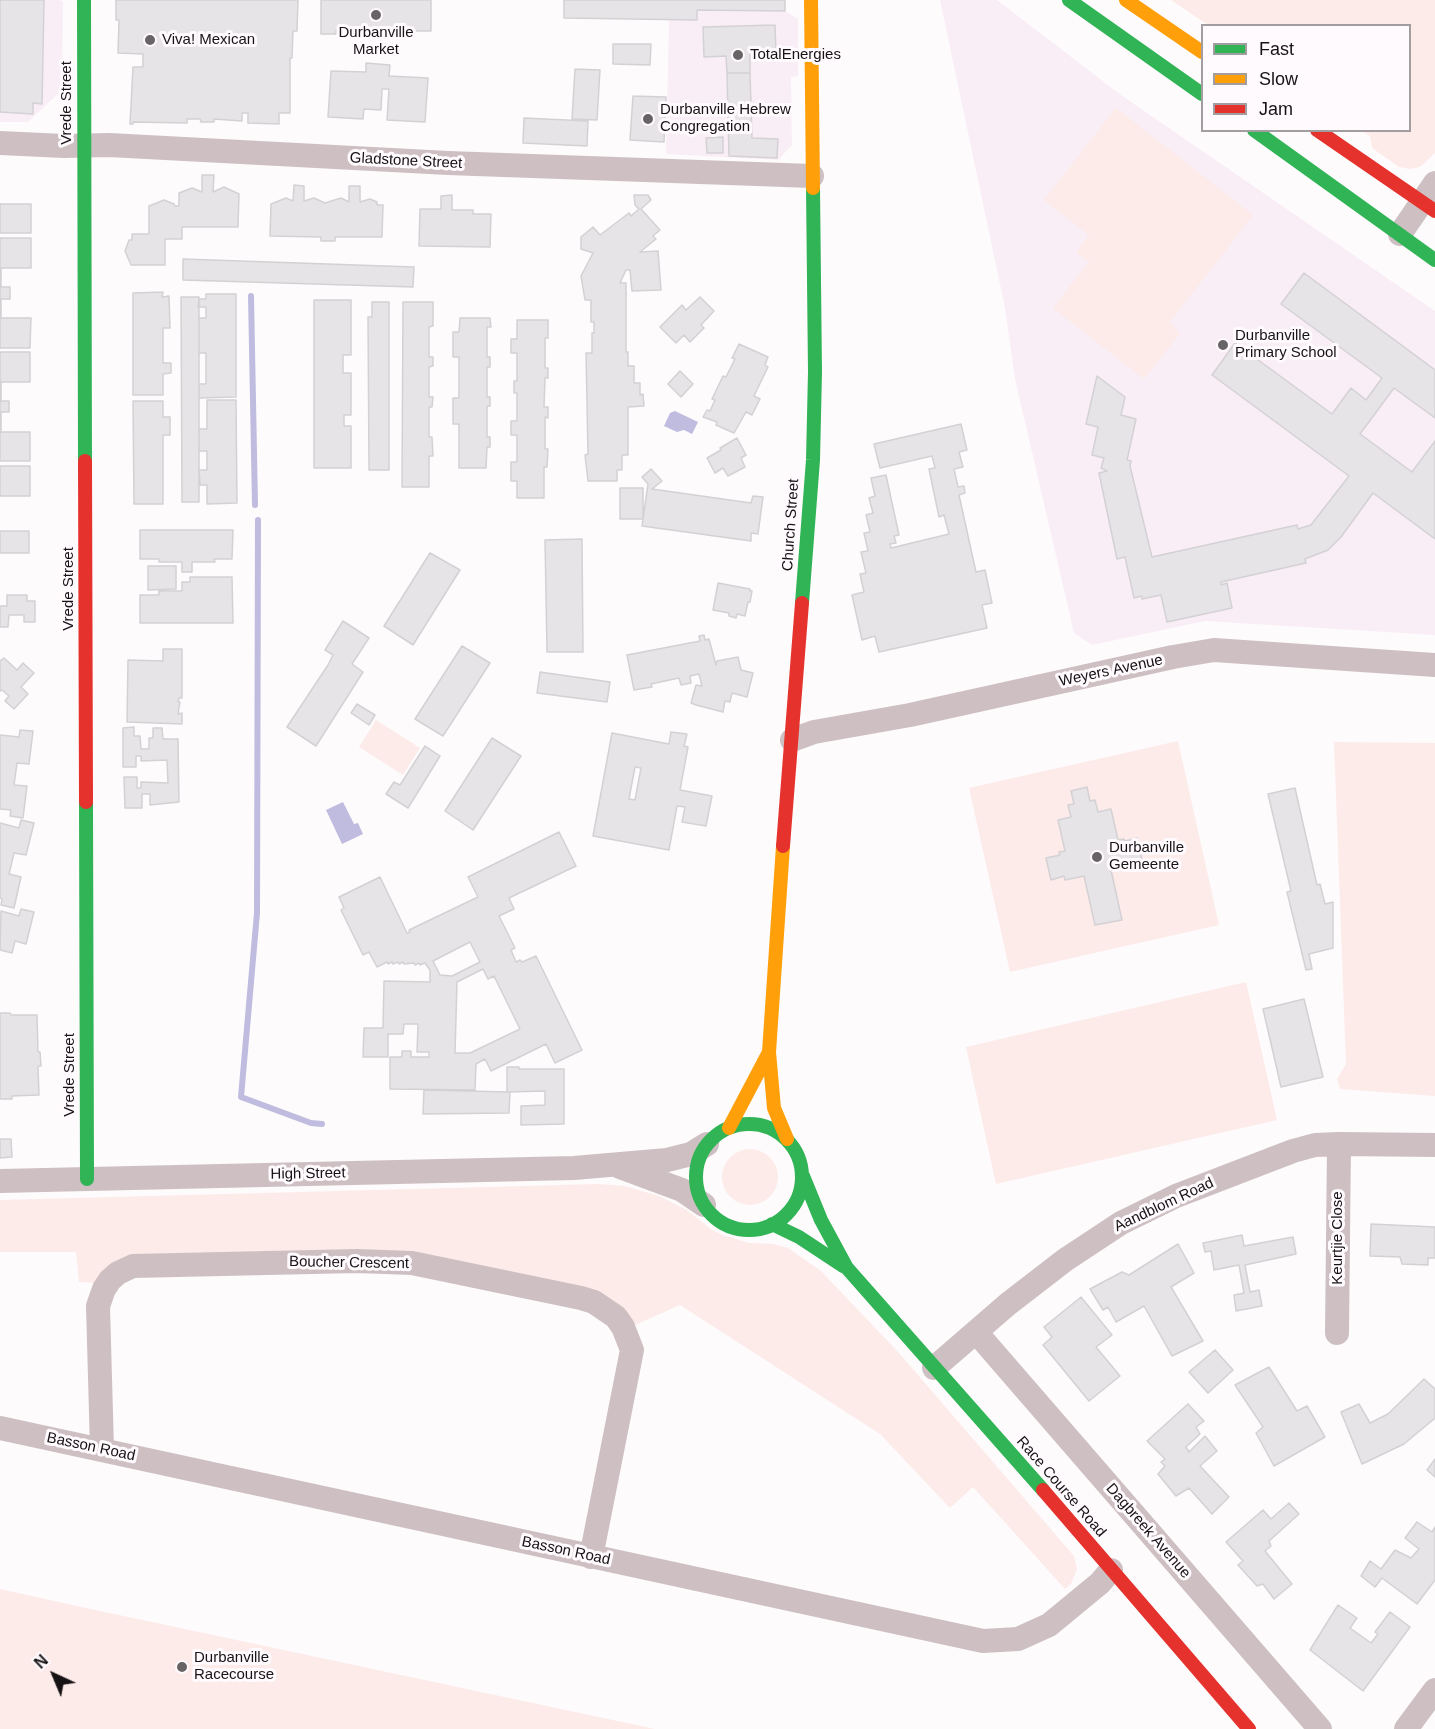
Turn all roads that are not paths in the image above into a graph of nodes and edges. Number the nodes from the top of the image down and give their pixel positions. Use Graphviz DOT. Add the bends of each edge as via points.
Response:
graph roads {
  1 [pos="84,0"];
  2 [pos="811,0"];
  3 [pos="1069,0"];
  4 [pos="1126,0"];
  5 [pos="1201,51"];
  6 [pos="1201,93"];
  7 [pos="1257,132"];
  8 [pos="1320,132"];
  9 [pos="0,143"];
  10 [pos="84,146"];
  11 [pos="812,176"];
  12 [pos="1431,198"];
  13 [pos="1400,234"];
  14 [pos="1435,260"];
  15 [pos="1435,664"];
  16 [pos="792,740"];
  17 [pos="769,1052"];
  18 [pos="729,1128"];
  19 [pos="787,1138"];
  20 [pos="707,1144"];
  21 [pos="1339,1144"];
  22 [pos="1435,1145"];
  23 [pos="615,1165"];
  24 [pos="803,1176"];
  25 [pos="87,1179"];
  26 [pos="0,1181"];
  27 [pos="704,1205"];
  28 [pos="772,1224"];
  29 [pos="847,1268"];
  30 [pos="976,1332"];
  31 [pos="1337,1333"];
  32 [pos="934,1368"];
  33 [pos="0,1428"];
  34 [pos="102,1449"];
  35 [pos="591,1557"];
  36 [pos="1111,1570"];
  37 [pos="1435,1690"];
  38 [pos="1249,1729"];
  39 [pos="1320,1729"];
  40 [pos="1406,1729"];
  1 -- 10 [label="main road, Vrede Street"];
  2 -- 11 [label="main road, Church Street"];
  3 -- 6 [label="main road"];
  4 -- 5 [label="main road"];
  7 -- 13 [label="main road"];
  8 -- 12 [label="main road"];
  9 -- 10 [label="street, Gladstone Street"];
  10 -- 11 [label="street, Gladstone Street"];
  10 -- 25 [label="main road, Vrede Street"];
  11 -- 16 [label="main road, Church Street" via="813,460"];
  12 -- 13 [label="street"];
  13 -- 14 [label="main road"];
  15 -- 16 [label="street, Weyers Avenue" via="1214,650 814,732"];
  16 -- 17 [label="main road, Church Street"];
  17 -- 18 [label="main road, Church Street"];
  17 -- 19 [label="main road, Church Street" via="774,1108"];
  18 -- 19 [label="main road" via="759,1124"];
  18 -- 20 [label="main road"];
  19 -- 24 [label="main road, Race Course Road" via="798,1156"];
  20 -- 23 [label="street, High Street" via="681,1157"];
  20 -- 27 [label="main road" via="696,1174"];
  21 -- 22 [label="street, Aandblom Road"];
  21 -- 30 [label="street, Aandblom Road" via="1293,1151 1148,1209 1094,1239"];
  21 -- 31 [label="street, Keurtjie Close"];
  23 -- 25 [label="street, High Street"];
  23 -- 27 [label="street, High Street" via="682,1190"];
  24 -- 28 [label="main road" via="796,1203 786,1216"];
  24 -- 29 [label="main road, Race Course Road"];
  25 -- 26 [label="street, High Street"];
  27 -- 28 [label="main road" via="718,1220 734,1228 751,1230"];
  28 -- 29 [label="main road, Race Course Road"];
  29 -- 32 [label="main road, Race Course Road"];
  30 -- 32 [label="street, Aandblom Road"];
  30 -- 39 [label="street, Dagbreek Avenue"];
  32 -- 36 [label="main road, Race Course Road"];
  33 -- 34 [label="street, Basson Road"];
  34 -- 35 [label="street, Basson Road"];
  34 -- 35 [label="street, Boucher Crescent" via="98,1306 110,1280 133,1266 412,1263 581,1298 616,1317 632,1350"];
  35 -- 36 [label="street, Basson Road" via="983,1641 1018,1639 1041,1629 1063,1615"];
  36 -- 38 [label="main road, Race Course Road"];
  37 -- 40 [label="street"];
}
